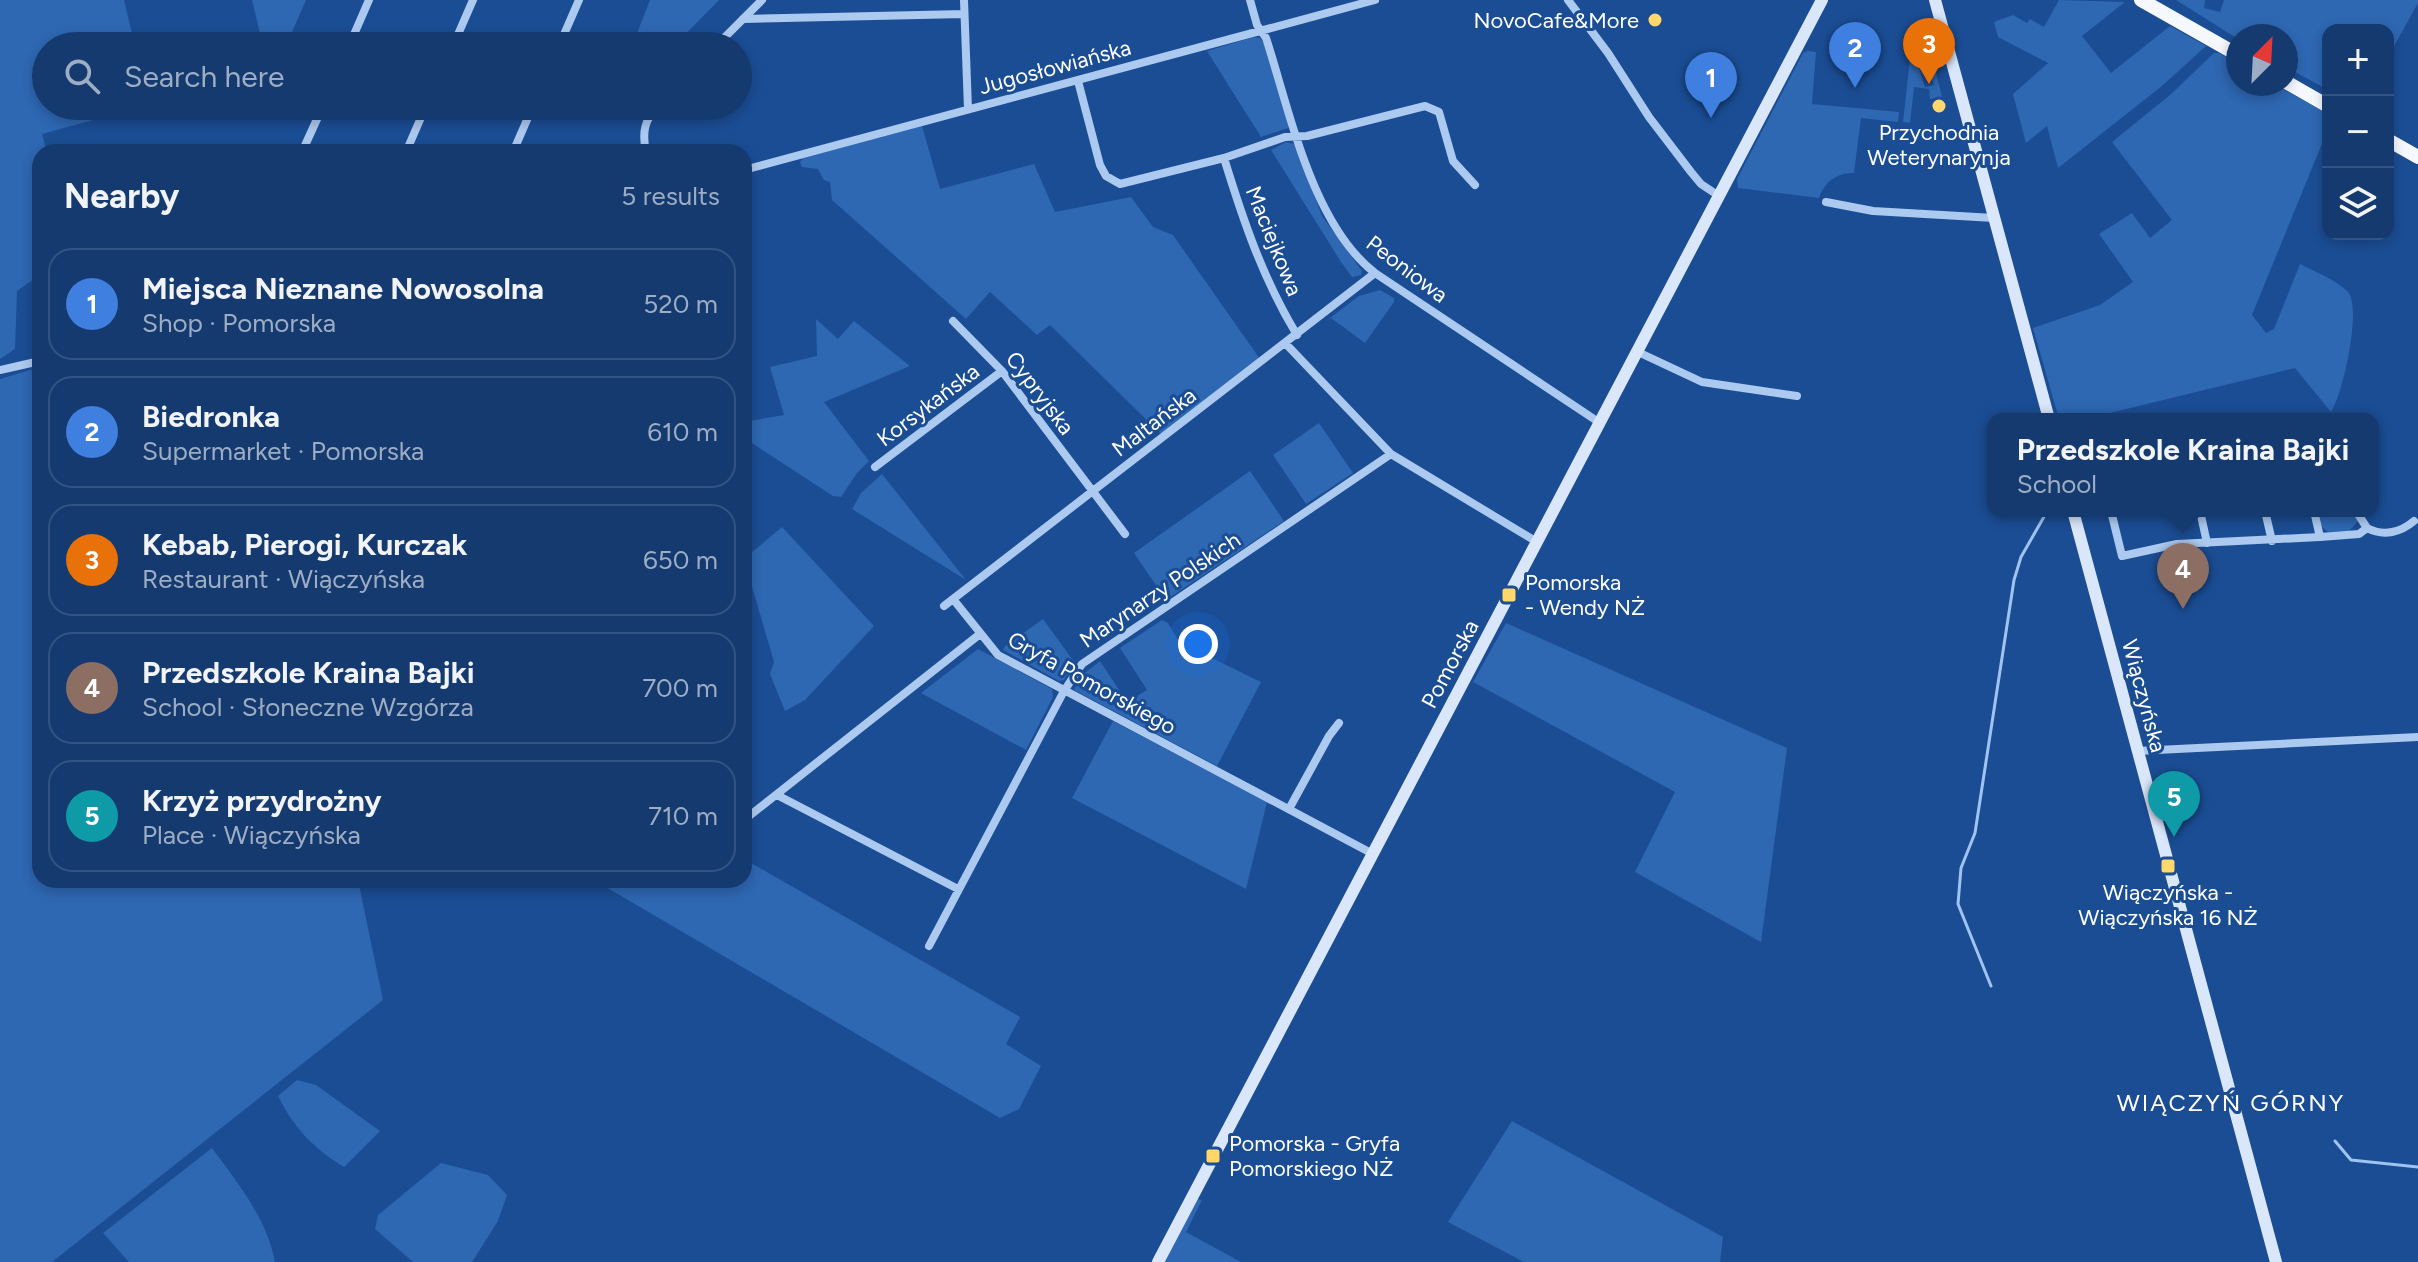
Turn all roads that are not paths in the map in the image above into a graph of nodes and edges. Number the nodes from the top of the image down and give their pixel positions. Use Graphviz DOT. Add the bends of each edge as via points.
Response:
graph roads {
  1 [pos="369,0"];
  2 [pos="473,0"];
  3 [pos="579,0"];
  4 [pos="762,0"];
  5 [pos="964,0"];
  6 [pos="1250,0"];
  7 [pos="1375,0"];
  8 [pos="1568,0"];
  9 [pos="1822,0"];
  10 [pos="1935,0"];
  11 [pos="2141,0"];
  12 [pos="964,14"];
  13 [pos="743,19"];
  14 [pos="1261,31"];
  15 [pos="355,32"];
  16 [pos="459,32"];
  17 [pos="565,32"];
  18 [pos="730,32"];
  19 [pos="2226,48"];
  20 [pos="1078,81"];
  21 [pos="2298,89"];
  22 [pos="2322,103"];
  23 [pos="968,109"];
  24 [pos="317,120"];
  25 [pos="420,120"];
  26 [pos="527,120"];
  27 [pos="647,120"];
  28 [pos="1298,136"];
  29 [pos="2394,143"];
  30 [pos="306,144"];
  31 [pos="409,144"];
  32 [pos="516,144"];
  33 [pos="645,144"];
  34 [pos="2418,157"];
  35 [pos="1224,158"];
  36 [pos="752,168"];
  37 [pos="1475,185"];
  38 [pos="1719,196"];
  39 [pos="1826,202"];
  40 [pos="1994,218"];
  41 [pos="1375,273"];
  42 [pos="953,321"];
  43 [pos="1297,335"];
  44 [pos="1286,344"];
  45 [pos="1638,352"];
  46 [pos="32,363"];
  47 [pos="0,370"];
  48 [pos="1002,371"];
  49 [pos="1797,396"];
  50 [pos="2047,413"];
  51 [pos="1600,423"];
  52 [pos="1391,454"];
  53 [pos="875,467"];
  54 [pos="1092,492"];
  55 [pos="2075,517"];
  56 [pos="2112,517"];
  57 [pos="2201,517"];
  58 [pos="2266,517"];
  59 [pos="2315,517"];
  60 [pos="2360,517"];
  61 [pos="2414,521"];
  62 [pos="2367,528"];
  63 [pos="1125,534"];
  64 [pos="2320,537"];
  65 [pos="2272,541"];
  66 [pos="1537,542"];
  67 [pos="2207,543"];
  68 [pos="953,599"];
  69 [pos="944,606"];
  70 [pos="980,634"];
  71 [pos="1064,691"];
  72 [pos="1339,723"];
  73 [pos="2418,737"];
  74 [pos="2137,751"];
  75 [pos="777,795"];
  76 [pos="1289,809"];
  77 [pos="752,814"];
  78 [pos="1373,854"];
  79 [pos="958,889"];
  80 [pos="929,946"];
  81 [pos="1158,1262"];
  82 [pos="2276,1262"];
  1 -- 15 [label="street"];
  2 -- 16 [label="street"];
  3 -- 17 [label="street"];
  4 -- 13 [label="street"];
  5 -- 12 [label="street"];
  6 -- 14 [label="street, Peoniowa"];
  7 -- 14 [label="street, Jugosłowiańska"];
  8 -- 38 [label="street" via="1691,172"];
  9 -- 38 [label="street, Pomorska"];
  10 -- 40 [label="street"];
  11 -- 19 [label="main road"];
  12 -- 13 [label="street"];
  12 -- 23 [label="street"];
  13 -- 18 [label="street"];
  14 -- 20 [label="street, Jugosłowiańska"];
  14 -- 28 [label="street, Peoniowa"];
  20 -- 23 [label="street, Jugosłowiańska"];
  20 -- 35 [label="street" via="1100,165 1112,181 1127,183"];
  21 -- 22 [label="main road"];
  23 -- 36 [label="street, Jugosłowiańska"];
  24 -- 30 [label="street"];
  25 -- 31 [label="street"];
  26 -- 32 [label="street"];
  27 -- 33 [label="street"];
  28 -- 35 [label="street"];
  28 -- 37 [label="street" via="1429,107 1439,112 1453,161"];
  28 -- 41 [label="street, Peoniowa" via="1334,225"];
  29 -- 34 [label="main road"];
  35 -- 43 [label="street, Maciejkowa" via="1253,247"];
  38 -- 45 [label="street, Pomorska"];
  39 -- 40 [label="street" via="1873,211"];
  40 -- 50 [label="street"];
  41 -- 43 [label="street, Maltańska"];
  41 -- 51 [label="street, Peoniowa"];
  42 -- 48 [label="street, Cypryjska"];
  43 -- 44 [label="street, Maltańska"];
  44 -- 52 [label="street"];
  44 -- 54 [label="street, Maltańska"];
  45 -- 49 [label="street" via="1702,382"];
  45 -- 51 [label="street, Pomorska"];
  46 -- 47 [label="street"];
  48 -- 53 [label="street, Korsykańska"];
  48 -- 54 [label="street, Cypryjska"];
  51 -- 66 [label="street, Pomorska"];
  52 -- 66 [label="street"];
  52 -- 71 [label="street, Marynarzy Polskich" via="1082,664"];
  54 -- 63 [label="street, Cypryjska"];
  54 -- 68 [label="street, Maltańska"];
  55 -- 74 [label="street, Wiączyńska"];
  56 -- 67 [label="street" via="2122,556"];
  57 -- 67 [label="street"];
  58 -- 65 [label="street"];
  59 -- 64 [label="street"];
  60 -- 62 [label="street"];
  61 -- 62 [label="street" via="2402,531 2376,533"];
  62 -- 64 [label="street" via="2359,534"];
  64 -- 65 [label="street"];
  65 -- 67 [label="street"];
  66 -- 78 [label="street, Pomorska"];
  68 -- 69 [label="street, Maltańska"];
  68 -- 70 [label="street"];
  70 -- 71 [label="street, Gryfa Pomorskiego" via="998,655"];
  70 -- 75 [label="street, Gryfa Pomorskiego"];
  71 -- 76 [label="street, Gryfa Pomorskiego"];
  71 -- 79 [label="street, Marynarzy Polskich"];
  72 -- 76 [label="street"];
  73 -- 74 [label="street"];
  74 -- 82 [label="street, Wiączyńska"];
  75 -- 77 [label="street, Gryfa Pomorskiego"];
  75 -- 79 [label="street"];
  76 -- 78 [label="street, Gryfa Pomorskiego"];
  78 -- 81 [label="street, Pomorska"];
  79 -- 80 [label="street, Marynarzy Polskich"];
}
